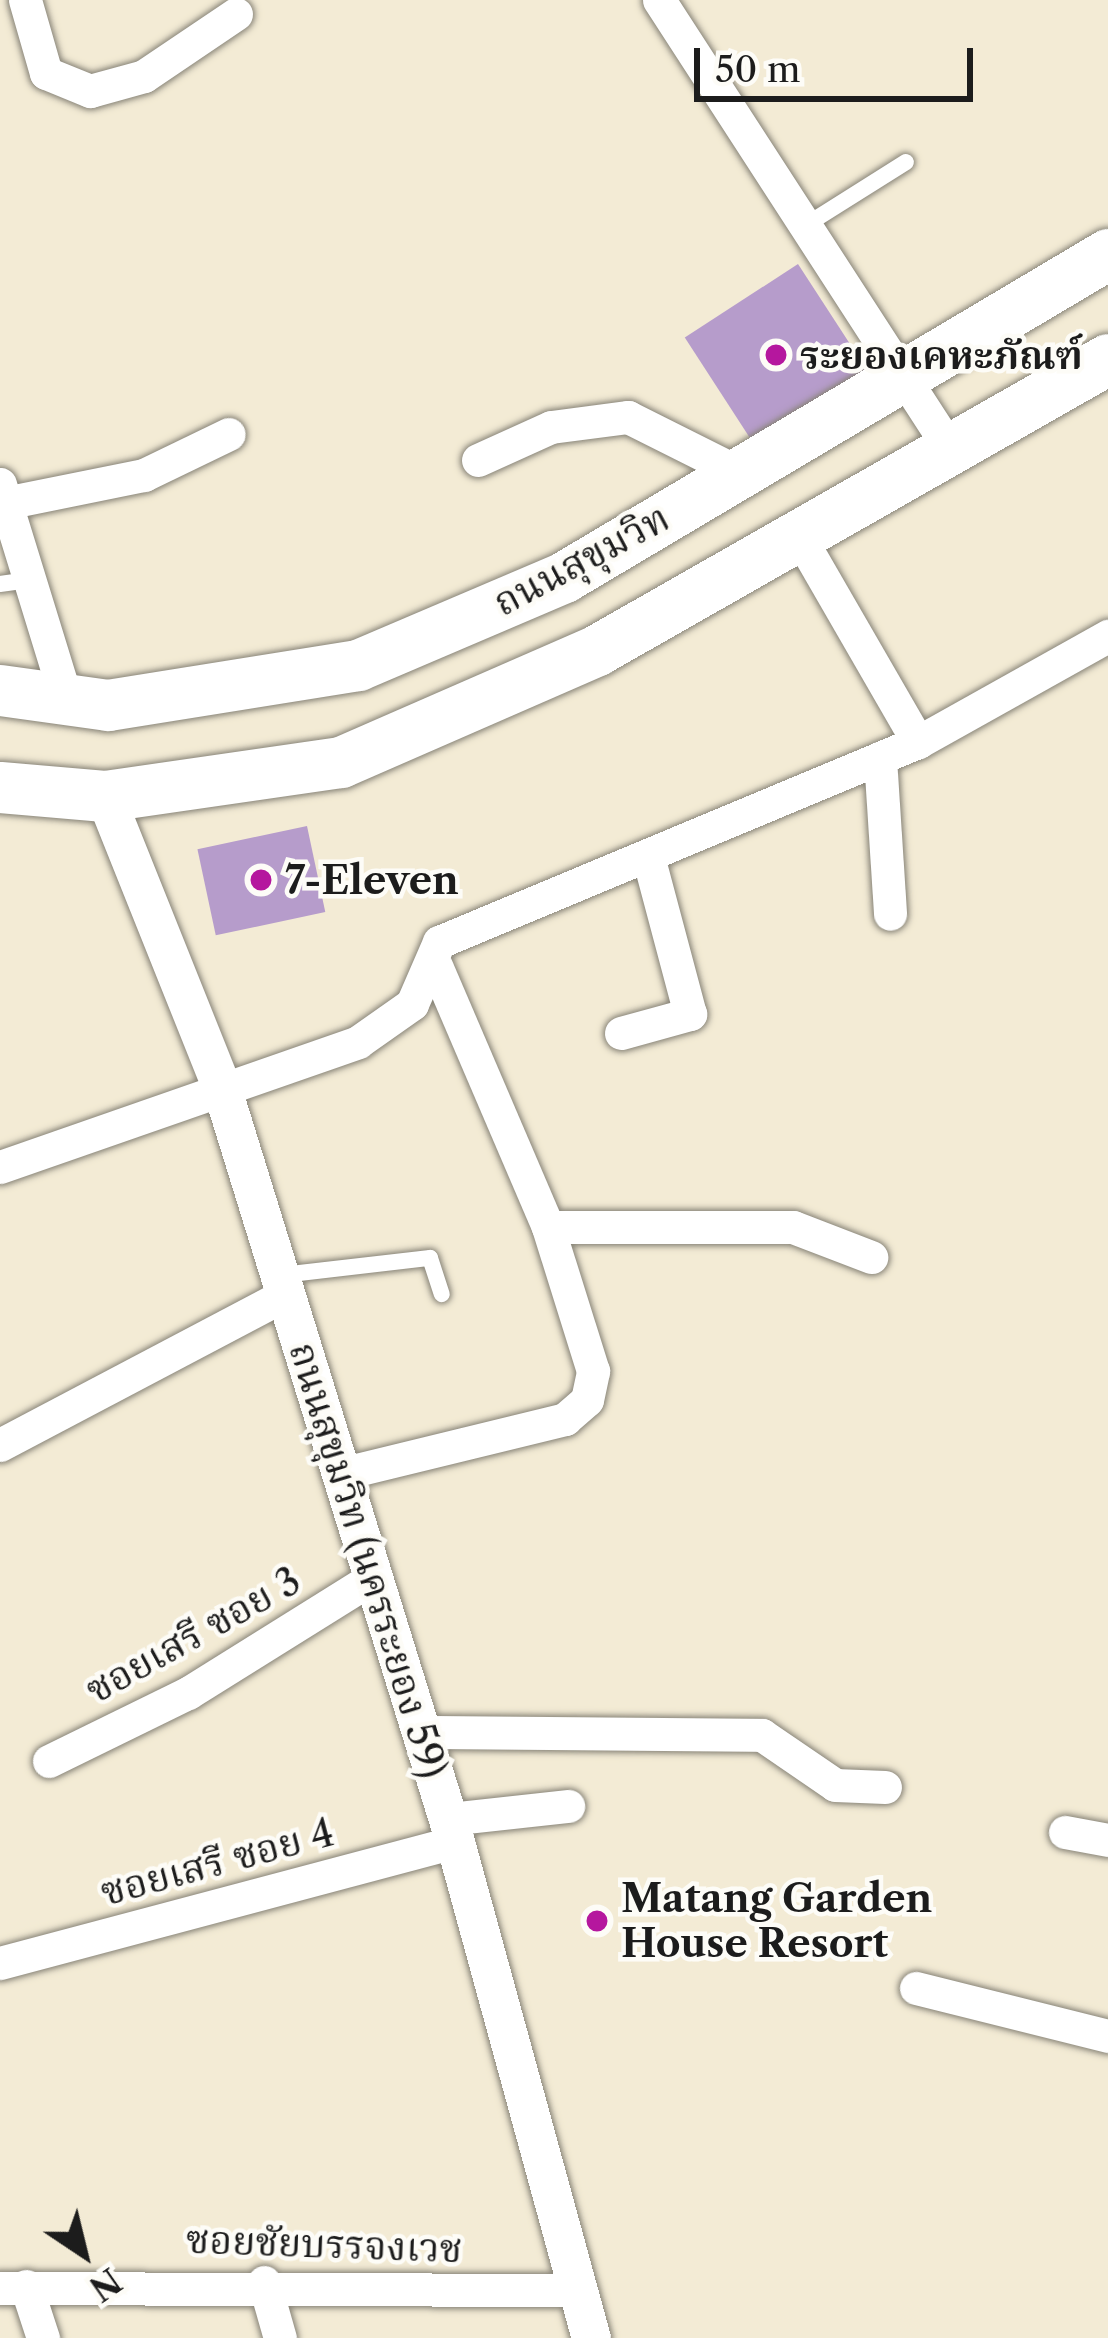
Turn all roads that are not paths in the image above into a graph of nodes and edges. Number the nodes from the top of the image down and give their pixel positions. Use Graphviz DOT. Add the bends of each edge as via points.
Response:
graph roads {
  1 [pos="25,0"];
  2 [pos="659,0"];
  3 [pos="236,14"];
  4 [pos="906,162"];
  5 [pos="806,225"];
  6 [pos="1108,254"];
  7 [pos="1108,358"];
  8 [pos="904,377"];
  9 [pos="229,434"];
  10 [pos="950,448"];
  11 [pos="478,460"];
  12 [pos="740,473"];
  13 [pos="3,493"];
  14 [pos="800,536"];
  15 [pos="15,582"];
  16 [pos="1104,646"];
  17 [pos="0,690"];
  18 [pos="66,699"];
  19 [pos="918,742"];
  20 [pos="880,758"];
  21 [pos="0,787"];
  22 [pos="105,796"];
  23 [pos="648,856"];
  24 [pos="890,914"];
  25 [pos="436,966"];
  26 [pos="621,1033"];
  27 [pos="221,1086"];
  28 [pos="0,1168"];
  29 [pos="548,1227"];
  30 [pos="871,1257"];
  31 [pos="281,1284"];
  32 [pos="442,1294"];
  33 [pos="0,1445"];
  34 [pos="340,1474"];
  35 [pos="375,1576"];
  36 [pos="421,1732"];
  37 [pos="49,1761"];
  38 [pos="885,1787"];
  39 [pos="568,1806"];
  40 [pos="452,1830"];
  41 [pos="1065,1832"];
  42 [pos="1108,1840"];
  43 [pos="0,1964"];
  44 [pos="916,1988"];
  45 [pos="1108,2036"];
  46 [pos="264,2282"];
  47 [pos="13,2287"];
  48 [pos="574,2290"];
  49 [pos="43,2338"];
  50 [pos="280,2338"];
  51 [pos="591,2338"];
  1 -- 3 [label="street" via="46,73 90,91 144,76"];
  2 -- 5 [label="street"];
  4 -- 5 [label="lane"];
  5 -- 8 [label="street"];
  6 -- 8 [label="main road, ถนนสุขุมวิท"];
  7 -- 10 [label="main road, ถนนสุขุมวิท"];
  8 -- 10 [label="street"];
  8 -- 12 [label="main road, ถนนสุขุมวิท"];
  9 -- 13 [label="street" via="144,475"];
  10 -- 14 [label="main road, ถนนสุขุมวิท"];
  11 -- 12 [label="street" via="551,427 628,417"];
  12 -- 18 [label="main road, ถนนสุขุมวิท" via="564,577 358,665 108,705"];
  13 -- 15 [label="street"];
  14 -- 19 [label="street"];
  14 -- 22 [label="main road, ถนนสุขุมวิท" via="597,650 341,762"];
  15 -- 18 [label="street"];
  16 -- 19 [label="street"];
  17 -- 18 [label="main road, ถนนสุขุมวิท"];
  19 -- 20 [label="street"];
  20 -- 23 [label="street"];
  20 -- 24 [label="street"];
  21 -- 22 [label="main road, ถนนสุขุมวิท"];
  22 -- 27 [label="street, ถนนสุขุมวิท (นครระยอง 59)"];
  23 -- 25 [label="street" via="439,942"];
  23 -- 26 [label="street" via="690,1014"];
  25 -- 27 [label="street" via="379,1031"];
  25 -- 29 [label="street"];
  27 -- 28 [label="street"];
  27 -- 31 [label="street, ถนนสุขุมวิท (นครระยอง 59)"];
  29 -- 30 [label="street" via="793,1227"];
  29 -- 34 [label="street" via="593,1371 587,1400 565,1418"];
  31 -- 32 [label="lane" via="430,1258"];
  31 -- 33 [label="street"];
  31 -- 34 [label="street, ถนนสุขุมวิท (นครระยอง 59)"];
  34 -- 35 [label="street, ถนนสุขุมวิท (นครระยอง 59)"];
  35 -- 36 [label="street, ถนนสุขุมวิท (นครระยอง 59)"];
  35 -- 37 [label="street, ซอยเสรี ซอย 3" via="188,1693"];
  36 -- 38 [label="street" via="761,1735 835,1785"];
  36 -- 40 [label="street, ถนนสุขุมวิท (นครระยอง 59)"];
  39 -- 40 [label="street, ซอยเสรี ซอย 4"];
  40 -- 43 [label="street, ซอยเสรี ซอย 4"];
  40 -- 48 [label="street, ถนนสุขุมวิท (นครระยอง 59)"];
  41 -- 42 [label="street"];
  44 -- 45 [label="street"];
  46 -- 47 [label="street, ซอยชัยบรรจงเวช"];
  46 -- 48 [label="street, ซอยชัยบรรจงเวช"];
  46 -- 50 [label="street"];
  47 -- 49 [label="street"];
  48 -- 51 [label="street, ถนนสุขุมวิท (นครระยอง 59)"];
}
